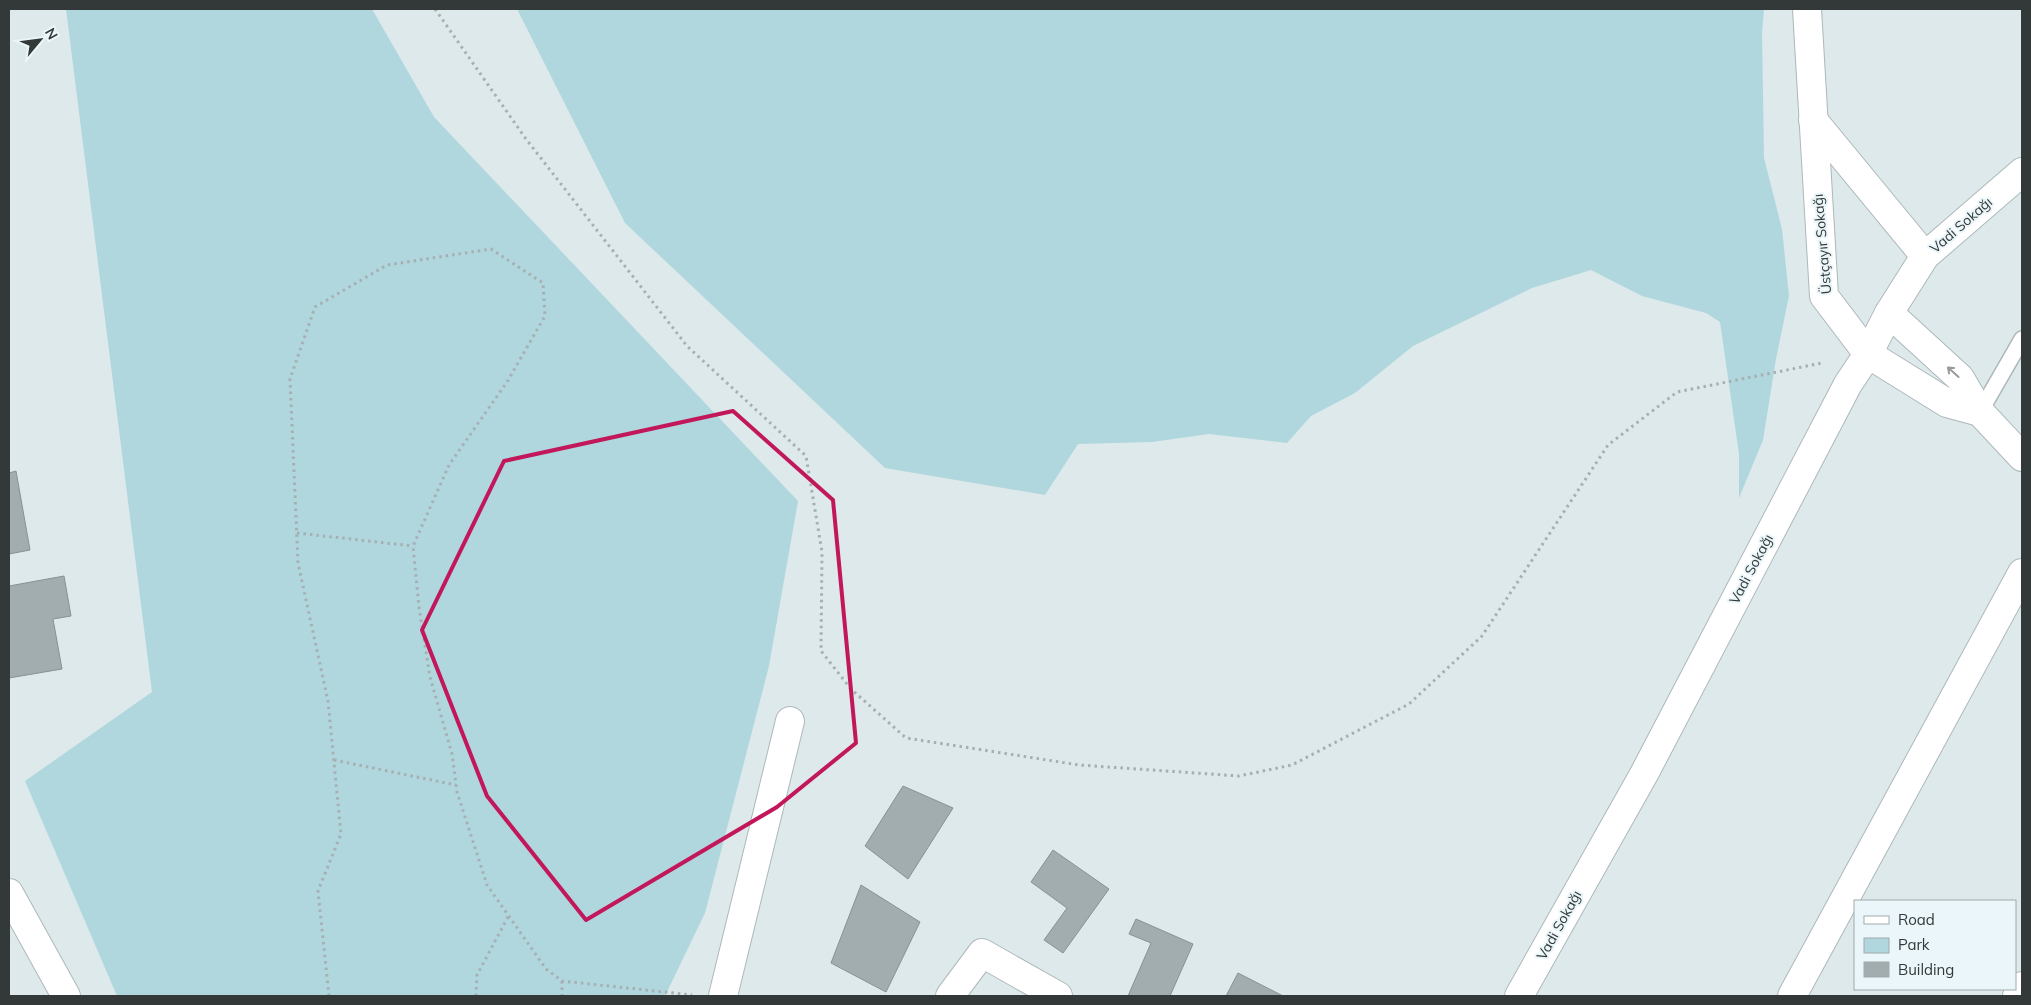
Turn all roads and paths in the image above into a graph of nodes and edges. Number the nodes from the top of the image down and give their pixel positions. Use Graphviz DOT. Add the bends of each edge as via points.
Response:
graph roads {
  1 [pos="435,9"];
  2 [pos="1807,9"];
  3 [pos="1813,120"];
  4 [pos="2022,172"];
  5 [pos="1924,256"];
  6 [pos="1888,313"];
  7 [pos="2022,339"];
  8 [pos="1868,354"];
  9 [pos="1980,412"];
  10 [pos="2022,456"];
  11 [pos="296,533"];
  12 [pos="413,546"];
  13 [pos="2022,573"];
  14 [pos="790,721"];
  15 [pos="334,760"];
  16 [pos="456,785"];
  17 [pos="9,893"];
  18 [pos="509,915"];
  19 [pos="562,981"];
  20 [pos="2022,986"];
  21 [pos="1027,989"];
  22 [pos="696,995"];
  23 [pos="66,996"];
  24 [pos="329,996"];
  25 [pos="476,996"];
  26 [pos="562,996"];
  27 [pos="724,996"];
  28 [pos="950,996"];
  29 [pos="1058,996"];
  30 [pos="1519,996"];
  31 [pos="1792,996"];
  32 [pos="2017,996"];
  1 -- 8 [label="path" via="526,139 687,346 806,456 822,552 821,651 851,689 906,738 1079,765 1239,776 1292,765 1409,704 1482,636 1608,445 1677,392"];
  2 -- 3 [label="street, Üstçayır Sokağı"];
  3 -- 5 [label="street"];
  3 -- 8 [label="street, Üstçayır Sokağı" via="1824,296"];
  4 -- 5 [label="street, Vadi Sokağı"];
  5 -- 6 [label="street, Vadi Sokağı"];
  6 -- 8 [label="street, Vadi Sokağı"];
  9 -- 6 [label="street, one-way" via="1960,378"];
  7 -- 9 [label="lane"];
  8 -- 9 [label="street" via="1947,403"];
  8 -- 30 [label="street, Vadi Sokağı" via="1843,393 1644,774"];
  9 -- 10 [label="street"];
  11 -- 12 [label="path"];
  11 -- 12 [label="path" via="290,379 315,307 387,265 491,249 543,283 545,316 507,382 449,465"];
  11 -- 15 [label="path" via="298,563 328,701"];
  12 -- 16 [label="path" via="430,677 452,754"];
  13 -- 31 [label="street"];
  14 -- 27 [label="street"];
  15 -- 16 [label="path"];
  15 -- 24 [label="path" via="341,834 318,891"];
  16 -- 18 [label="path" via="488,885"];
  17 -- 23 [label="street"];
  18 -- 19 [label="path" via="546,969"];
  18 -- 25 [label="path" via="477,975"];
  19 -- 22 [label="path"];
  19 -- 26 [label="path"];
  20 -- 32 [label="street"];
  21 -- 28 [label="street" via="982,953"];
  21 -- 29 [label="street"];
}
